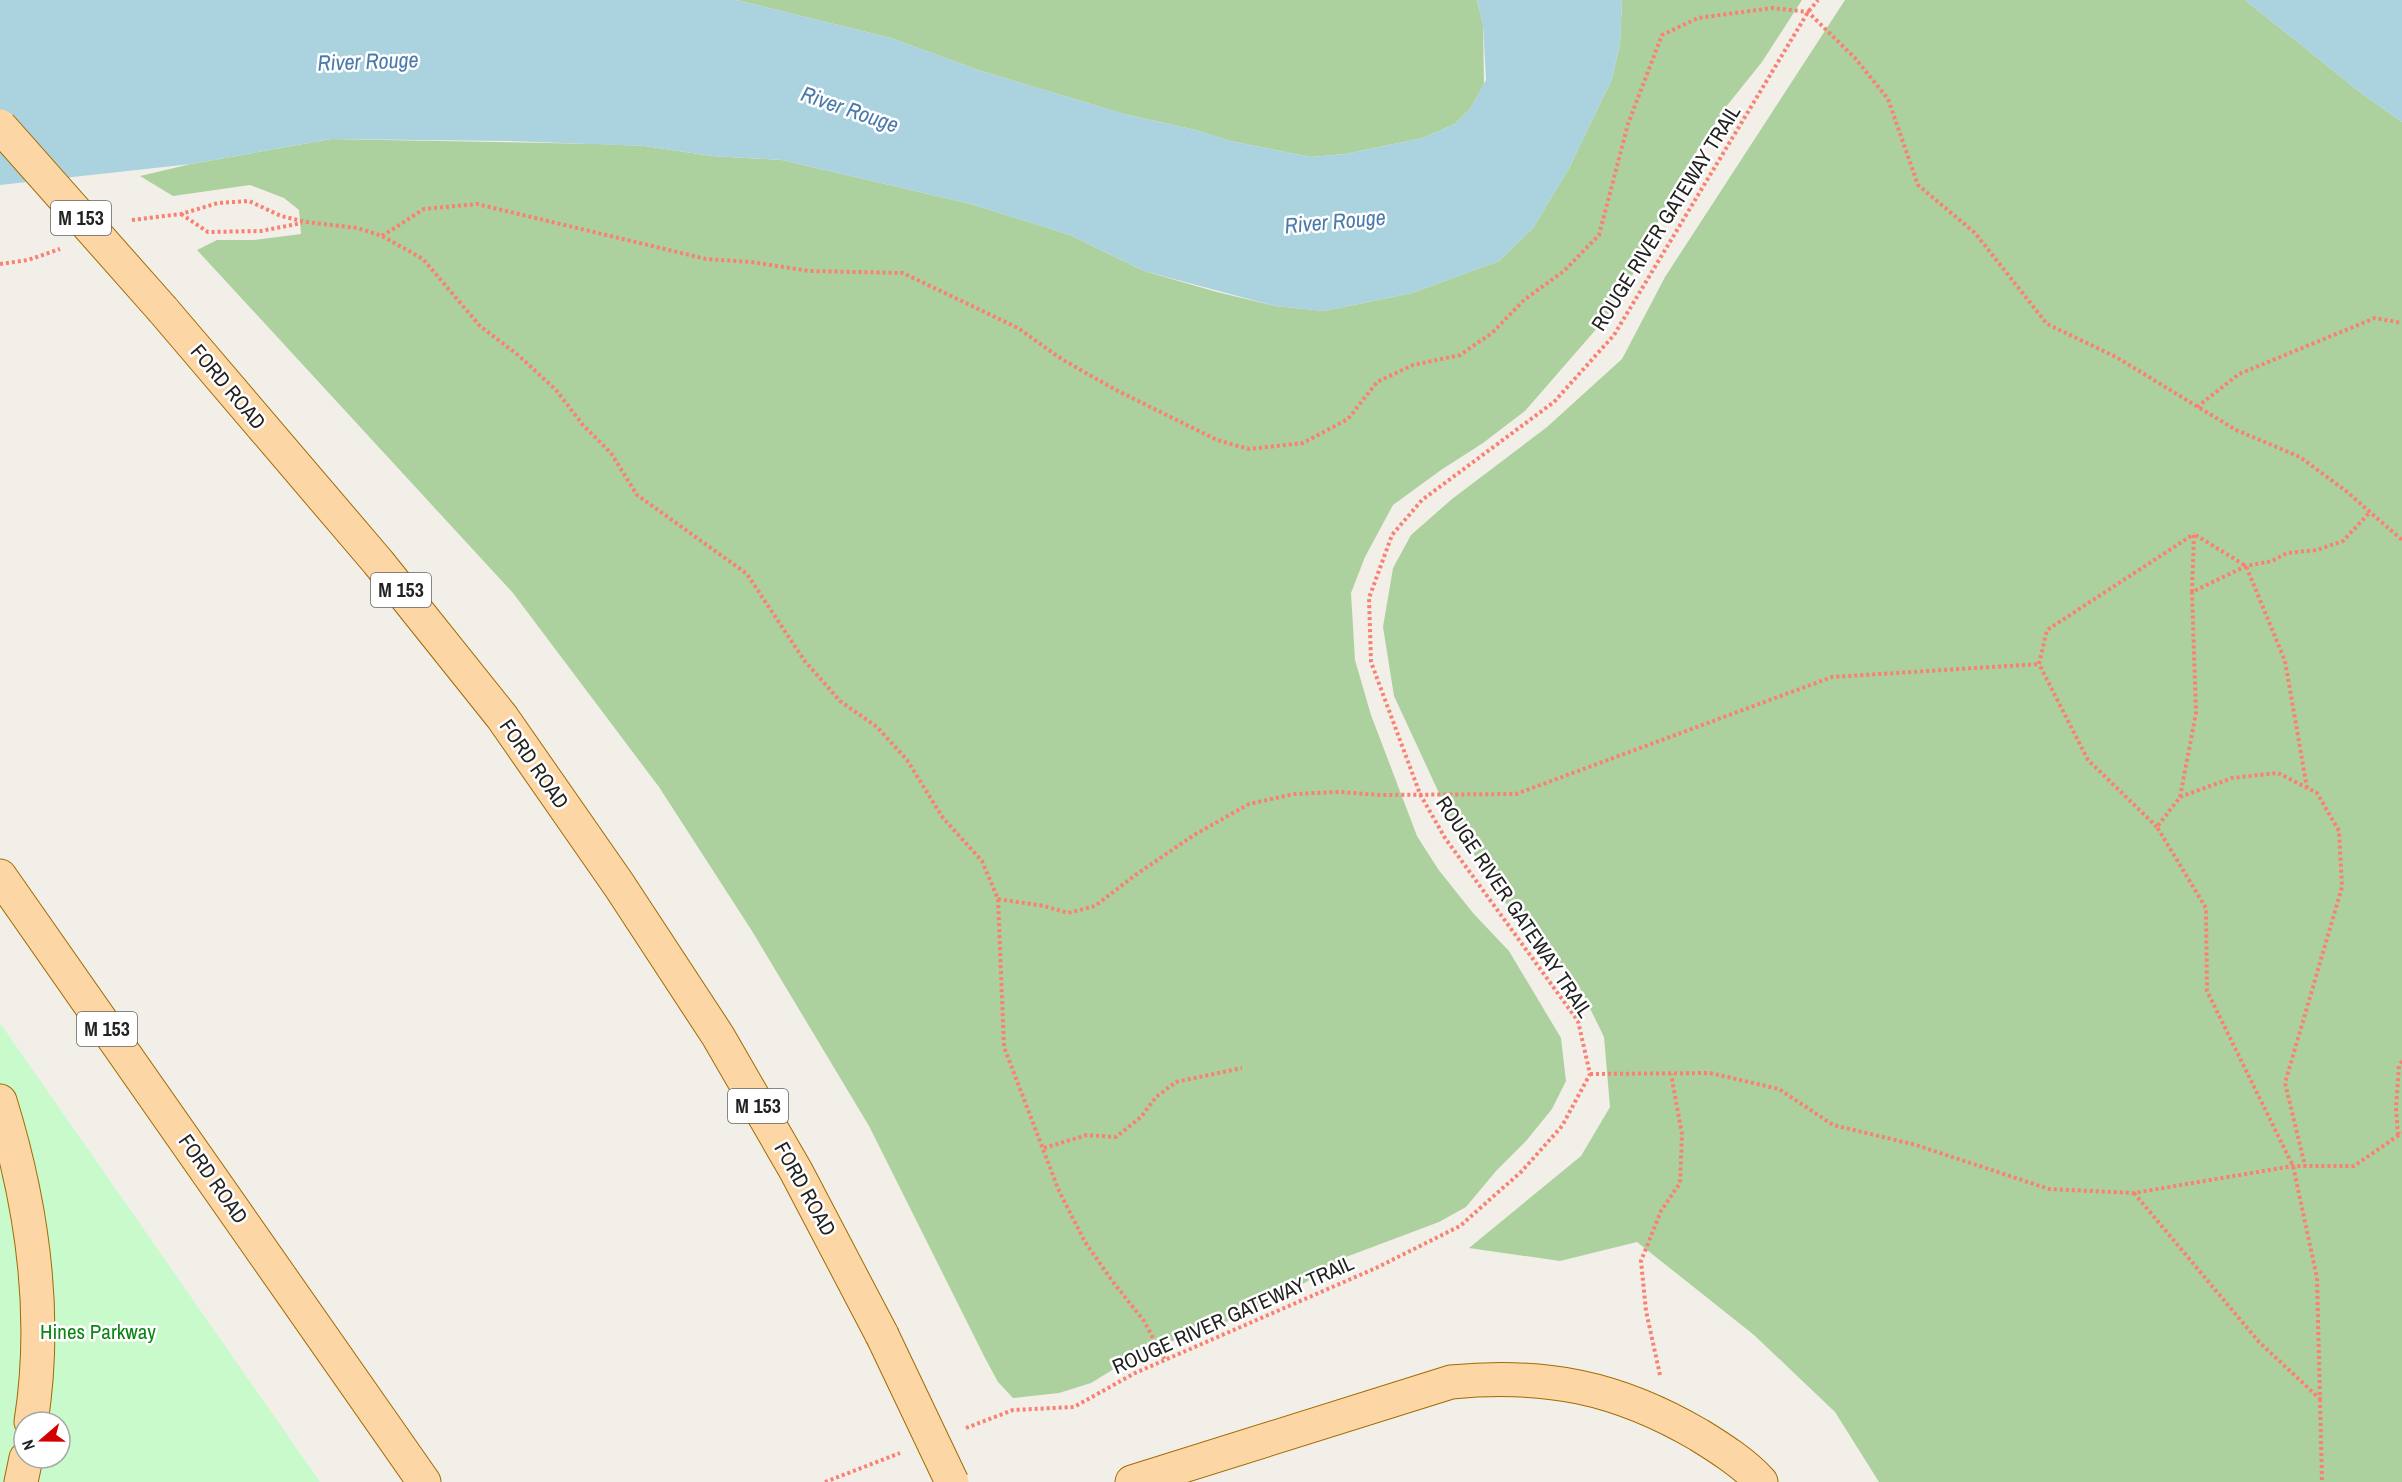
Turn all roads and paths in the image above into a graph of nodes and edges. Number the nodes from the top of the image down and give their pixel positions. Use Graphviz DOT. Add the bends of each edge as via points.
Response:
graph roads {
  1 [pos="1818,0"];
  2 [pos="1808,12"];
  3 [pos="0,126"];
  4 [pos="181,214"];
  5 [pos="126,220"];
  6 [pos="306,222"];
  7 [pos="382,236"];
  8 [pos="63,248"];
  9 [pos="0,264"];
  10 [pos="2402,322"];
  11 [pos="2198,407"];
  12 [pos="2370,512"];
  13 [pos="2194,534"];
  14 [pos="2402,540"];
  15 [pos="2246,566"];
  16 [pos="2192,592"];
  17 [pos="2039,664"];
  18 [pos="2307,788"];
  19 [pos="1420,794"];
  20 [pos="2180,797"];
  21 [pos="2157,827"];
  22 [pos="0,876"];
  23 [pos="998,899"];
  24 [pos="2402,1061"];
  25 [pos="1242,1068"];
  26 [pos="1590,1074"];
  27 [pos="1671,1074"];
  28 [pos="0,1101"];
  29 [pos="2400,1134"];
  30 [pos="1044,1148"];
  31 [pos="2293,1166"];
  32 [pos="2305,1166"];
  33 [pos="2134,1193"];
  34 [pos="1165,1360"];
  35 [pos="2320,1400"];
  36 [pos="32,1410"];
  37 [pos="1669,1418"];
  38 [pos="958,1431"];
  39 [pos="903,1452"];
  40 [pos="424,1482"];
  41 [pos="825,1482"];
  42 [pos="952,1482"];
  43 [pos="1132,1482"];
  44 [pos="1761,1482"];
  45 [pos="2322,1482"];
  1 -- 2 [label="path, ROUGE RIVER GATEWAY TRAIL"];
  2 -- 7 [label="path" via="1772,8 1698,18 1662,35 1628,124 1599,235 1492,333 1460,355 1413,365 1377,382 1348,419 1303,443 1248,449 1217,441 1063,360 1018,328 903,273 809,272 706,259 477,204 424,209"];
  2 -- 11 [label="path" via="1855,58 1888,99 1918,185 1975,233 2047,324 2116,357"];
  2 -- 19 [label="path, ROUGE RIVER GATEWAY TRAIL" via="1614,335 1554,402 1422,500 1392,535 1369,598 1371,662"];
  3 -- 42 [label="main road, FORD ROAD / M 153, bridge" via="378,562 502,717 620,885 718,1036 796,1171 882,1335"];
  4 -- 5 [label="path"];
  4 -- 6 [label="path" via="218,203 249,201 280,216"];
  4 -- 6 [label="path" via="208,232 261,231"];
  6 -- 7 [label="path" via="357,228"];
  7 -- 23 [label="path" via="423,259 480,326 556,390 610,453 637,495 747,574 804,660 840,701 877,728 907,760 943,819 982,861"];
  8 -- 9 [label="path" via="28,260"];
  10 -- 11 [label="path" via="2375,318 2239,374"];
  11 -- 12 [label="path" via="2236,430 2300,457"];
  12 -- 14 [label="path"];
  12 -- 15 [label="path" via="2343,541"];
  13 -- 15 [label="path"];
  13 -- 16 [label="path"];
  13 -- 17 [label="path" via="2047,630"];
  15 -- 16 [label="path"];
  15 -- 18 [label="path" via="2285,661"];
  16 -- 20 [label="path" via="2196,713"];
  17 -- 19 [label="path" via="1832,677 1516,794"];
  17 -- 21 [label="path" via="2088,759"];
  18 -- 20 [label="path" via="2278,773 2232,778"];
  18 -- 32 [label="path" via="2318,793 2339,831 2342,887 2285,1083"];
  19 -- 23 [label="path" via="1294,794 1249,804 1194,835 1095,906 1068,912"];
  19 -- 26 [label="path, ROUGE RIVER GATEWAY TRAIL" via="1445,838 1578,1021"];
  20 -- 21 [label="path"];
  21 -- 31 [label="path" via="2206,908 2207,992"];
  22 -- 40 [label="main road, FORD ROAD / M 153"];
  23 -- 30 [label="path" via="1004,1047"];
  24 -- 29 [label="path" via="2396,1108"];
  25 -- 30 [label="path" via="1176,1082 1116,1137 1087,1135"];
  26 -- 27 [label="path"];
  26 -- 34 [label="path, ROUGE RIVER GATEWAY TRAIL" via="1562,1126 1522,1171 1460,1226 1376,1268"];
  27 -- 33 [label="path" via="1710,1073 1779,1089 1833,1125 1916,1145 2049,1189"];
  27 -- 37 [label="path" via="1682,1134 1680,1183 1661,1211 1641,1261 1646,1311"];
  28 -- 36 [label="main road" via="23,1184 35,1267 38,1340"];
  29 -- 32 [label="path" via="2354,1166"];
  30 -- 34 [label="path" via="1059,1191 1085,1242 1144,1321"];
  31 -- 32 [label="path"];
  31 -- 33 [label="path"];
  31 -- 35 [label="path" via="2317,1278"];
  33 -- 35 [label="path" via="2259,1342"];
  34 -- 38 [label="path, ROUGE RIVER GATEWAY TRAIL" via="1074,1407 1013,1410"];
  35 -- 45 [label="path"];
  37 -- 43 [label="main road" via="1587,1388 1539,1380 1451,1382"];
  37 -- 44 [label="main road" via="1721,1449"];
  39 -- 41 [label="path"];
}
